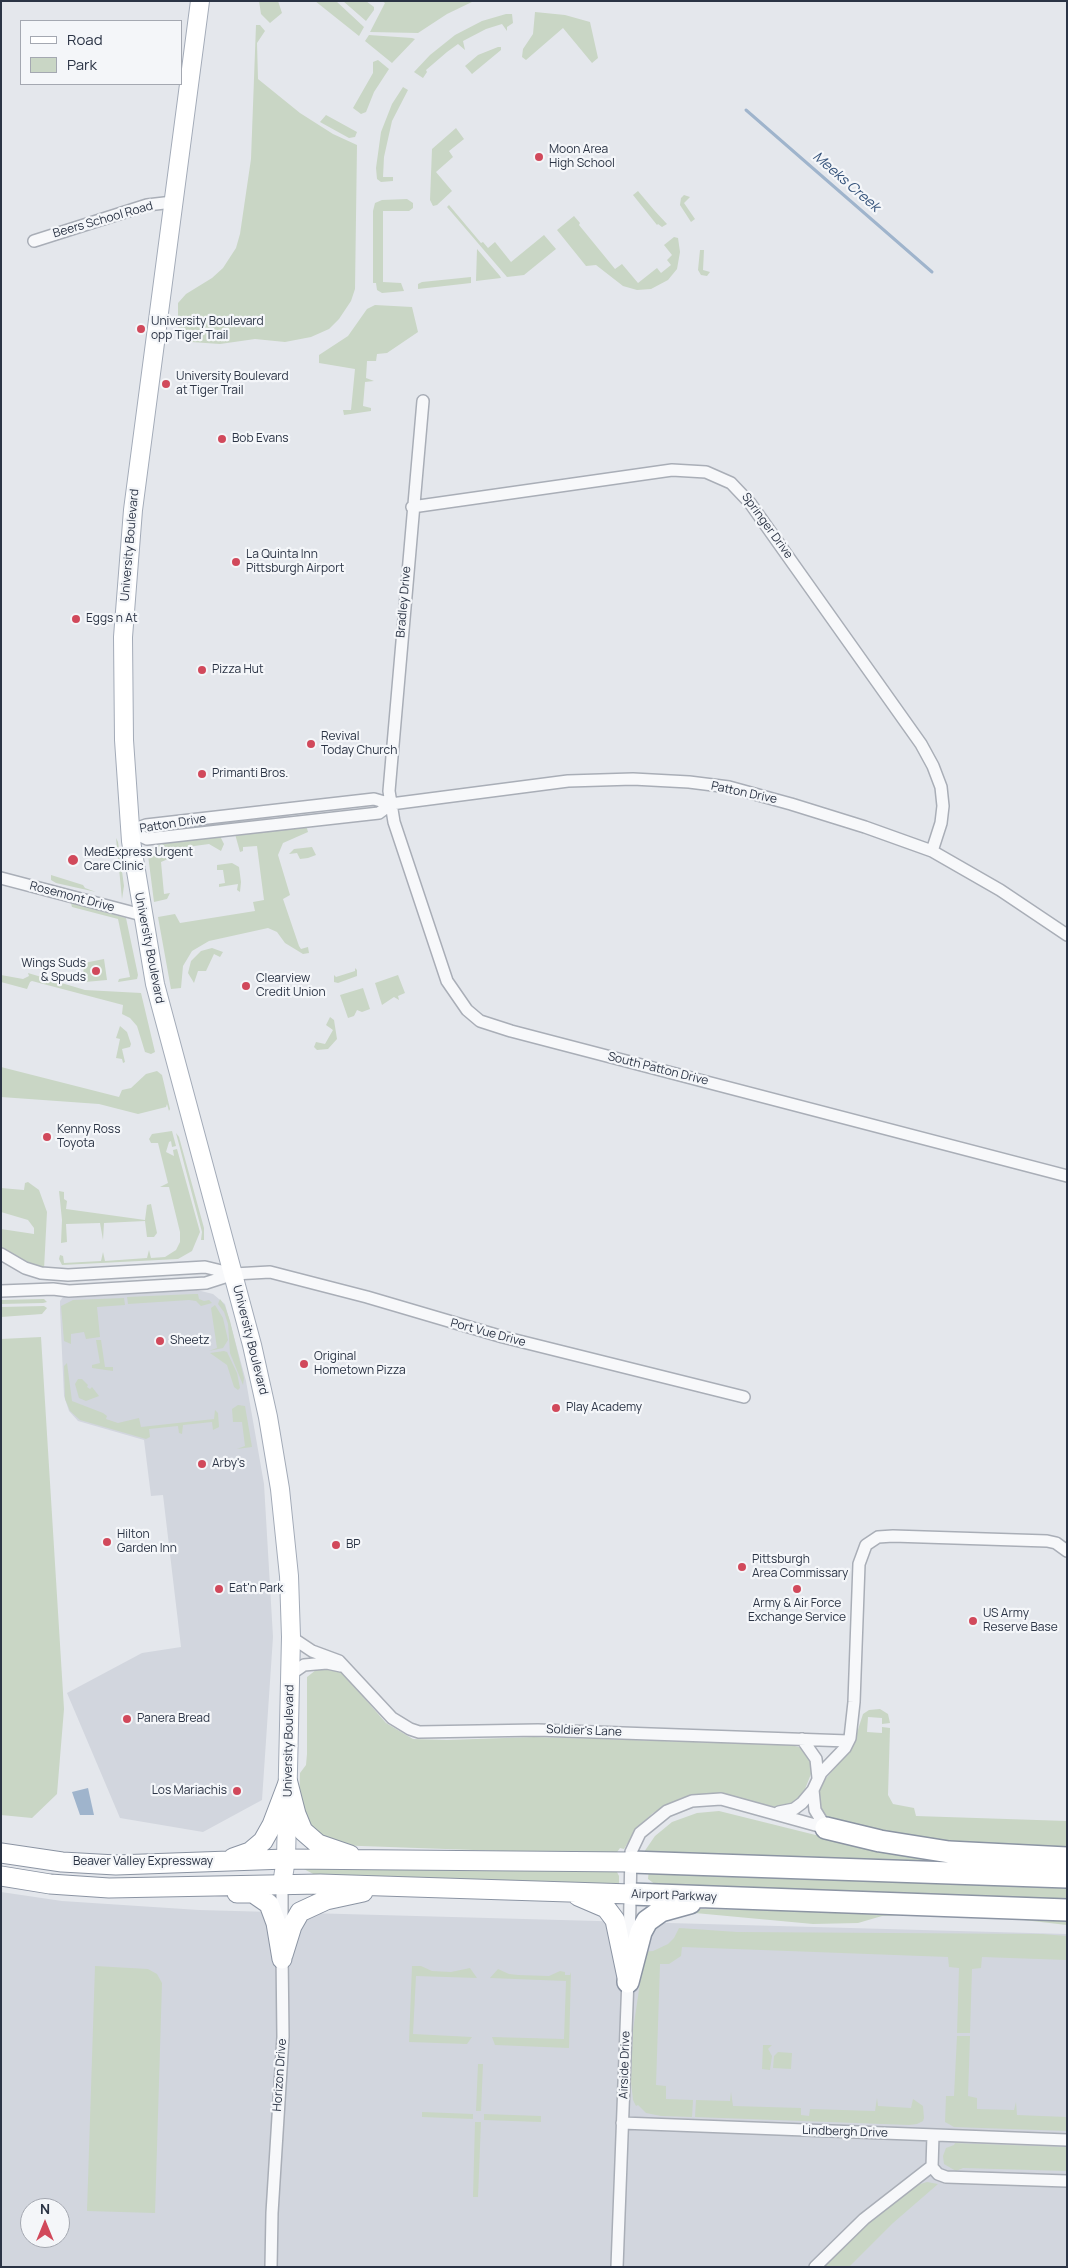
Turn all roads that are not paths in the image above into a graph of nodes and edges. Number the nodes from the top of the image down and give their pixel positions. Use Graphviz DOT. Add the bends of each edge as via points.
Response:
graph roads {
  1 [pos="200,1"];
  2 [pos="173,202"];
  3 [pos="34,241"];
  4 [pos="424,400"];
  5 [pos="412,507"];
  6 [pos="391,804"];
  7 [pos="130,831"];
  8 [pos="932,851"];
  9 [pos="1,878"];
  10 [pos="142,915"];
  11 [pos="1067,935"];
  12 [pos="1067,1176"];
  13 [pos="1,1254"];
  14 [pos="234,1274"];
  15 [pos="1,1291"];
  16 [pos="744,1397"];
  17 [pos="1067,1551"];
  18 [pos="291,1637"];
  19 [pos="345,1667"];
  20 [pos="291,1674"];
  21 [pos="802,1739"];
  22 [pos="848,1741"];
  23 [pos="818,1778"];
  24 [pos="288,1783"];
  25 [pos="812,1790"];
  26 [pos="774,1812"];
  27 [pos="826,1828"];
  28 [pos="1,1853"];
  29 [pos="1067,1858"];
  30 [pos="286,1860"];
  31 [pos="370,1861"];
  32 [pos="632,1862"];
  33 [pos="211,1863"];
  34 [pos="1,1876"];
  35 [pos="1067,1877"];
  36 [pos="282,1884"];
  37 [pos="176,1886"];
  38 [pos="391,1886"];
  39 [pos="568,1892"];
  40 [pos="631,1894"];
  41 [pos="716,1898"];
  42 [pos="1067,1910"];
  43 [pos="282,1959"];
  44 [pos="628,1982"];
  45 [pos="622,2123"];
  46 [pos="933,2135"];
  47 [pos="1067,2140"];
  48 [pos="932,2166"];
  49 [pos="1067,2181"];
  50 [pos="271,2267"];
  51 [pos="617,2267"];
  52 [pos="814,2267"];
  1 -- 2 [label="main road, University Boulevard"];
  2 -- 3 [label="street, Beers School Road" via="147,206"];
  2 -- 7 [label="main road, University Boulevard" via="135,494 125,608 123,716"];
  4 -- 5 [label="street, Bradley Drive"];
  5 -- 6 [label="street, Bradley Drive" via="389,780"];
  5 -- 8 [label="street, Springer Drive" via="678,470 706,472 732,482 921,744 933,766 941,787 943,806"];
  6 -- 7 [label="street, Patton Drive" via="379,813 148,839"];
  6 -- 8 [label="street, Patton Drive" via="568,781 663,780 754,793"];
  6 -- 12 [label="street, South Patton Drive" via="394,822 447,981 466,1010 480,1021"];
  7 -- 10 [label="main road, University Boulevard"];
  8 -- 11 [label="street, Patton Drive" via="1000,890"];
  9 -- 10 [label="street, Rosemont Drive"];
  10 -- 14 [label="main road, University Boulevard" via="173,1058"];
  13 -- 14 [label="street" via="41,1273 68,1275 205,1267"];
  14 -- 15 [label="street" via="206,1283 69,1291"];
  14 -- 16 [label="street, Port Vue Drive" via="257,1271 279,1274 503,1337"];
  14 -- 18 [label="main road, University Boulevard" via="267,1410 279,1482 289,1576"];
  17 -- 22 [label="street" via="1056,1543 1041,1540 893,1536 872,1540 862,1552 859,1564 854,1710"];
  18 -- 19 [label="street, Soldier's Lane"];
  18 -- 20 [label="main road, University Boulevard"];
  19 -- 20 [label="street" via="328,1663 304,1665"];
  19 -- 21 [label="street, Soldier's Lane" via="392,1718 419,1732 538,1730"];
  20 -- 24 [label="main road, University Boulevard"];
  21 -- 22 [label="street, Soldier's Lane"];
  21 -- 23 [label="street" via="816,1759"];
  22 -- 23 [label="street"];
  23 -- 25 [label="street"];
  24 -- 30 [label="main road, University Boulevard"];
  24 -- 31 [label="highway" via="299,1823 310,1838 327,1848"];
  24 -- 33 [label="highway" via="263,1841 244,1856"];
  25 -- 26 [label="street" via="794,1809"];
  25 -- 27 [label="street" via="816,1810"];
  26 -- 27 [label="street, Airside Drive"];
  26 -- 32 [label="street, Airside Drive" via="721,1799 680,1805 654,1819 640,1833 631,1852"];
  27 -- 29 [label="highway" via="949,1852"];
  28 -- 33 [label="highway, Beaver Valley Expressway" via="98,1865"];
  30 -- 31 [label="highway"];
  30 -- 33 [label="highway, Beaver Valley Expressway"];
  30 -- 36 [label="main road, University Boulevard"];
  31 -- 32 [label="highway"];
  32 -- 35 [label="highway"];
  32 -- 40 [label="street, Airside Drive"];
  34 -- 37 [label="highway, Beaver Valley Expressway" via="50,1884 109,1888"];
  36 -- 37 [label="highway, Beaver Valley Expressway"];
  36 -- 38 [label="highway, Airport Parkway"];
  36 -- 43 [label="street, Horizon Drive"];
  37 -- 43 [label="highway" via="186,1894 253,1893 264,1899 273,1910"];
  38 -- 39 [label="highway, Airport Parkway"];
  38 -- 43 [label="highway" via="326,1900 300,1912"];
  39 -- 40 [label="highway, Airport Parkway"];
  39 -- 44 [label="highway" via="606,1908 613,1915"];
  40 -- 41 [label="highway, Airport Parkway"];
  40 -- 44 [label="street, Airside Drive"];
  41 -- 42 [label="highway, Airport Parkway"];
  41 -- 44 [label="highway" via="668,1908 652,1916 641,1932"];
  43 -- 50 [label="street, Horizon Drive" via="283,2037"];
  44 -- 45 [label="street, Airside Drive"];
  45 -- 46 [label="street, Lindbergh Drive"];
  45 -- 51 [label="street, Airside Drive"];
  46 -- 47 [label="street, Lindbergh Drive"];
  46 -- 48 [label="street"];
  48 -- 49 [label="street" via="938,2174 946,2177"];
  48 -- 52 [label="street" via="864,2219"];
}
